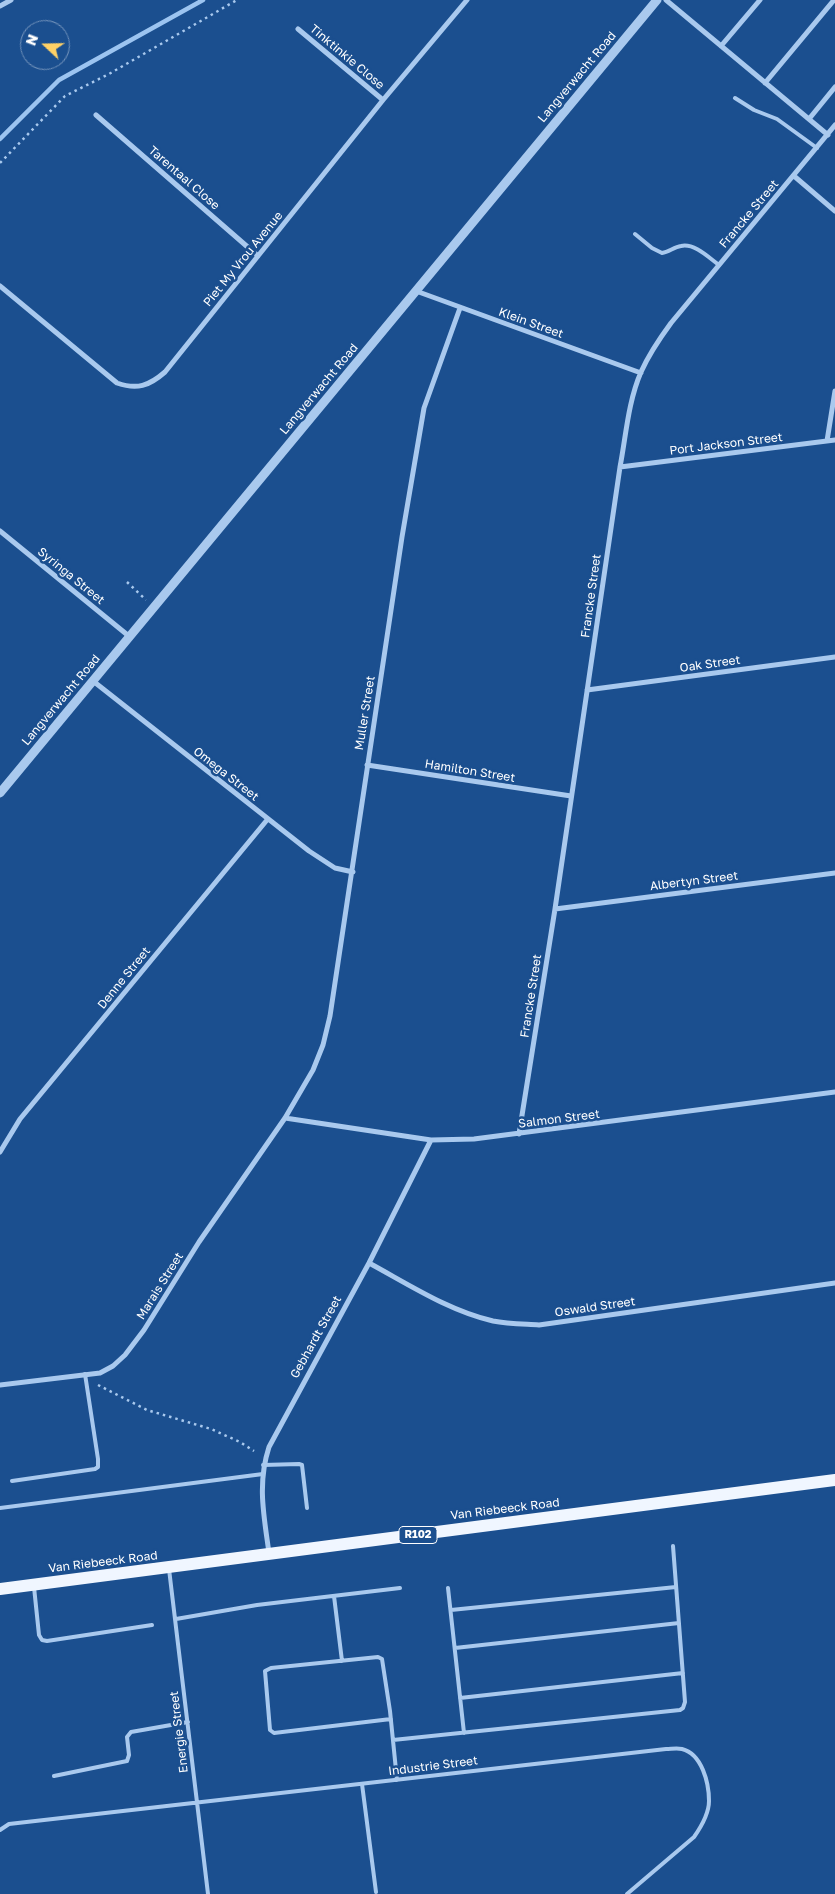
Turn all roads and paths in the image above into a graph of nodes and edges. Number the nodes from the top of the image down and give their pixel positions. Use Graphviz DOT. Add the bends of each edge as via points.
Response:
graph roads {
  1 [pos="11,0"];
  2 [pos="237,0"];
  3 [pos="467,0"];
  4 [pos="657,0"];
  5 [pos="666,0"];
  6 [pos="760,0"];
  7 [pos="834,0"];
  8 [pos="0,6"];
  9 [pos="298,29"];
  10 [pos="721,46"];
  11 [pos="765,83"];
  12 [pos="835,87"];
  13 [pos="735,98"];
  14 [pos="383,100"];
  15 [pos="96,115"];
  16 [pos="808,119"];
  17 [pos="835,126"];
  18 [pos="828,135"];
  19 [pos="817,148"];
  20 [pos="0,164"];
  21 [pos="794,176"];
  22 [pos="835,211"];
  23 [pos="635,234"];
  24 [pos="258,256"];
  25 [pos="719,265"];
  26 [pos="0,286"];
  27 [pos="416,291"];
  28 [pos="460,308"];
  29 [pos="641,373"];
  30 [pos="835,391"];
  31 [pos="835,440"];
  32 [pos="827,441"];
  33 [pos="620,467"];
  34 [pos="0,531"];
  35 [pos="127,582"];
  36 [pos="147,601"];
  37 [pos="130,637"];
  38 [pos="835,657"];
  39 [pos="92,682"];
  40 [pos="587,690"];
  41 [pos="367,765"];
  42 [pos="0,793"];
  43 [pos="571,796"];
  44 [pos="267,820"];
  45 [pos="353,872"];
  46 [pos="835,873"];
  47 [pos="555,909"];
  48 [pos="835,1092"];
  49 [pos="285,1118"];
  50 [pos="519,1134"];
  51 [pos="430,1140"];
  52 [pos="0,1152"];
  53 [pos="369,1263"];
  54 [pos="835,1283"];
  55 [pos="85,1374"];
  56 [pos="0,1385"];
  57 [pos="98,1385"];
  58 [pos="254,1451"];
  59 [pos="263,1465"];
  60 [pos="263,1474"];
  61 [pos="835,1480"];
  62 [pos="12,1481"];
  63 [pos="0,1508"];
  64 [pos="307,1508"];
  65 [pos="673,1546"];
  66 [pos="269,1554"];
  67 [pos="168,1567"];
  68 [pos="34,1585"];
  69 [pos="676,1587"];
  70 [pos="400,1588"];
  71 [pos="448,1588"];
  72 [pos="0,1589"];
  73 [pos="334,1596"];
  74 [pos="451,1610"];
  75 [pos="176,1620"];
  76 [pos="679,1623"];
  77 [pos="152,1625"];
  78 [pos="455,1648"];
  79 [pos="342,1661"];
  80 [pos="683,1673"];
  81 [pos="460,1698"];
  82 [pos="391,1719"];
  83 [pos="188,1722"];
  84 [pos="464,1733"];
  85 [pos="393,1740"];
  86 [pos="54,1776"];
  87 [pos="397,1780"];
  88 [pos="362,1784"];
  89 [pos="198,1803"];
  90 [pos="0,1830"];
  91 [pos="376,1892"];
  92 [pos="208,1894"];
  93 [pos="627,1894"];
  1 -- 8 [label="street"];
  2 -- 20 [label="path" via="65,96"];
  3 -- 14 [label="street, Piet My Vrou Avenue"];
  4 -- 27 [label="street, Langverwacht Road"];
  5 -- 10 [label="street"];
  6 -- 10 [label="street"];
  7 -- 11 [label="street"];
  9 -- 14 [label="street, Tinktinkie Close"];
  10 -- 11 [label="street"];
  11 -- 16 [label="street"];
  12 -- 16 [label="street"];
  13 -- 19 [label="lane" via="777,119"];
  14 -- 24 [label="street, Piet My Vrou Avenue"];
  15 -- 24 [label="street, Tarentaal Close"];
  16 -- 18 [label="street"];
  17 -- 18 [label="street, Francke Street"];
  18 -- 19 [label="street, Francke Street"];
  19 -- 21 [label="street, Francke Street"];
  21 -- 22 [label="street"];
  21 -- 25 [label="street, Francke Street"];
  23 -- 25 [label="lane" via="662,253 687,245"];
  24 -- 26 [label="street, Piet My Vrou Avenue" via="164,372 154,382 138,387 116,383"];
  25 -- 29 [label="street, Francke Street" via="671,322"];
  27 -- 28 [label="street, Klein Street"];
  27 -- 37 [label="street, Langverwacht Road"];
  28 -- 29 [label="street, Klein Street"];
  28 -- 41 [label="street, Muller Street" via="424,408"];
  29 -- 33 [label="street, Francke Street" via="630,409"];
  30 -- 32 [label="street"];
  31 -- 32 [label="street, Port Jackson Street"];
  32 -- 33 [label="street, Port Jackson Street"];
  33 -- 40 [label="street, Francke Street"];
  34 -- 37 [label="street, Syringa Street"];
  35 -- 36 [label="path"];
  37 -- 39 [label="street, Langverwacht Road"];
  38 -- 40 [label="street, Oak Street"];
  39 -- 42 [label="street, Langverwacht Road"];
  39 -- 44 [label="street, Omega Street"];
  40 -- 43 [label="street, Francke Street"];
  41 -- 43 [label="street, Hamilton Street"];
  41 -- 45 [label="street, Muller Street"];
  43 -- 47 [label="street, Francke Street"];
  44 -- 45 [label="street, Omega Street" via="336,868"];
  44 -- 52 [label="street, Denne Street" via="20,1119"];
  45 -- 49 [label="street, Muller Street" via="323,1045 313,1070"];
  46 -- 47 [label="street, Albertyn Street"];
  47 -- 50 [label="street, Francke Street"];
  48 -- 50 [label="street, Salmon Street"];
  49 -- 51 [label="street, Salmon Street"];
  49 -- 55 [label="street, Marais Street" via="125,1355 100,1373"];
  50 -- 51 [label="street, Salmon Street"];
  51 -- 53 [label="street, Gebhardt Street"];
  53 -- 54 [label="street, Oswald Street" via="451,1306 494,1321 518,1324 539,1324"];
  53 -- 59 [label="street, Gebhardt Street" via="280,1423"];
  55 -- 56 [label="street, Marais Street"];
  55 -- 62 [label="lane" via="98,1467"];
  57 -- 58 [label="path" via="147,1410 211,1429"];
  59 -- 60 [label="street, Gebhardt Street"];
  59 -- 64 [label="lane" via="302,1466"];
  60 -- 63 [label="lane"];
  60 -- 66 [label="street, Gebhardt Street" via="262,1503"];
  61 -- 66 [label="main road, Van Riebeeck Road / R102"];
  65 -- 69 [label="lane"];
  66 -- 67 [label="main road, Van Riebeeck Road / R102"];
  67 -- 68 [label="main road, Van Riebeeck Road / R102"];
  67 -- 75 [label="lane, Energie Street"];
  68 -- 72 [label="main road, Van Riebeeck Road / R102"];
  68 -- 77 [label="lane" via="39,1635 46,1642"];
  69 -- 74 [label="lane"];
  69 -- 76 [label="lane"];
  70 -- 73 [label="lane"];
  71 -- 74 [label="lane"];
  73 -- 75 [label="lane"];
  73 -- 79 [label="lane"];
  74 -- 78 [label="lane"];
  75 -- 83 [label="lane, Energie Street"];
  76 -- 78 [label="lane"];
  76 -- 80 [label="lane"];
  78 -- 81 [label="lane"];
  79 -- 82 [label="lane" via="378,1657 383,1660"];
  79 -- 82 [label="lane" via="265,1671 270,1730 278,1733"];
  80 -- 81 [label="lane"];
  80 -- 84 [label="lane" via="685,1702 680,1710"];
  81 -- 84 [label="lane"];
  82 -- 85 [label="lane"];
  83 -- 86 [label="lane" via="131,1732 127,1737 128,1761"];
  83 -- 89 [label="lane, Energie Street"];
  84 -- 85 [label="lane"];
  85 -- 87 [label="lane"];
  87 -- 88 [label="lane, Industrie Street"];
  87 -- 93 [label="lane, Industrie Street" via="683,1749 705,1772 707,1812 694,1837"];
  88 -- 89 [label="lane, Industrie Street"];
  88 -- 91 [label="lane"];
  89 -- 90 [label="lane, Industrie Street" via="9,1824"];
  89 -- 92 [label="lane, Energie Street"];
}
